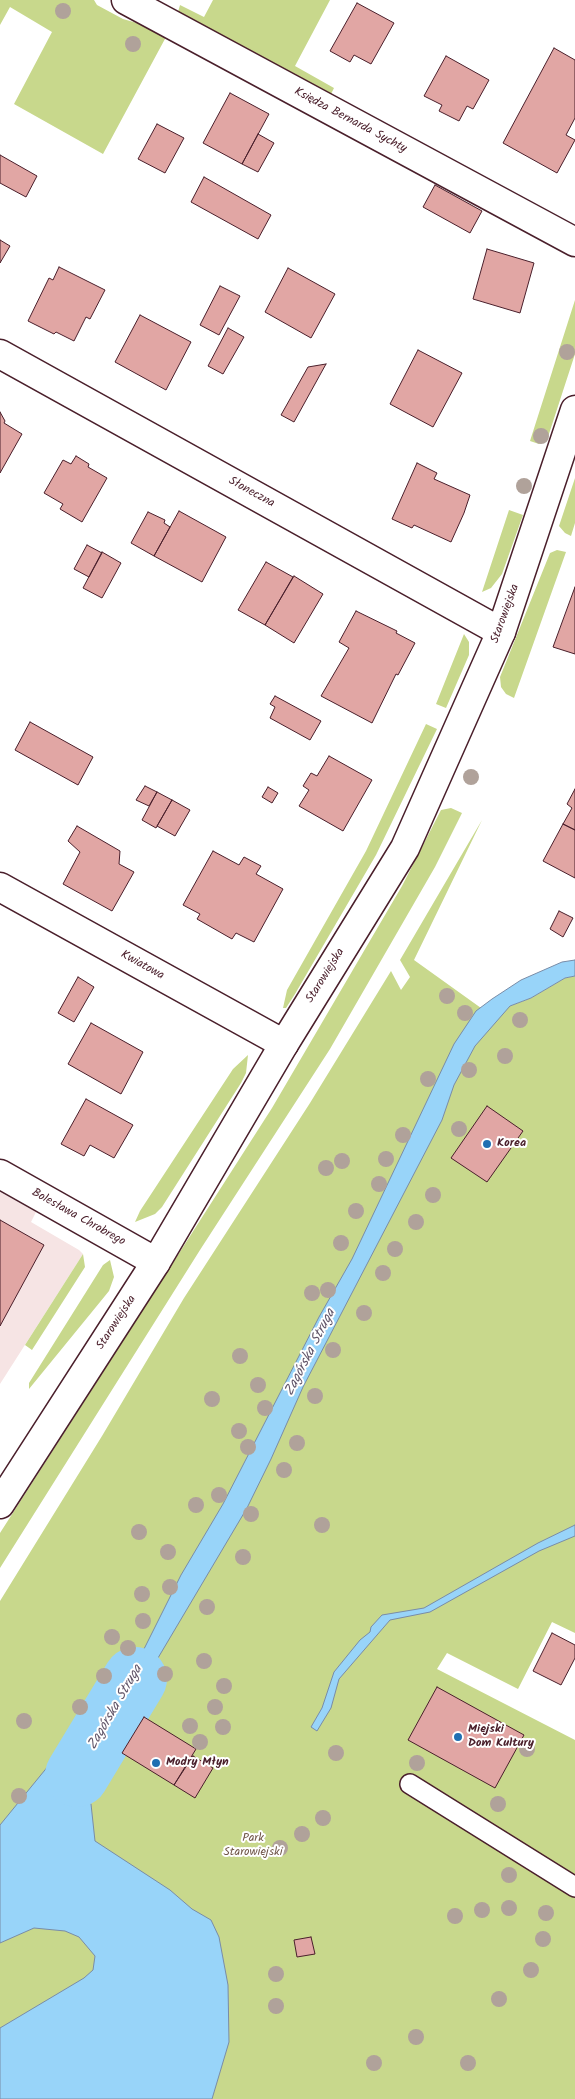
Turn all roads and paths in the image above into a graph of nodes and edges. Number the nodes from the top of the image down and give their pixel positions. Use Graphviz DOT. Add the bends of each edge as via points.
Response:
graph roads {
  1 [pos="126,0"];
  2 [pos="575,242"];
  3 [pos="0,354"];
  4 [pos="575,410"];
  5 [pos="502,632"];
  6 [pos="0,887"];
  7 [pos="284,1044"];
  8 [pos="0,1174"];
  9 [pos="156,1262"];
  10 [pos="0,1504"];
  11 [pos="410,1784"];
  12 [pos="575,1887"];
  1 -- 2 [label="street, Księdza Bernarda Sychty"];
  3 -- 5 [label="street, Słoneczna"];
  4 -- 5 [label="street, Starowiejska"];
  5 -- 7 [label="street, Starowiejska" via="405,848"];
  6 -- 7 [label="street, Kwiatowa"];
  7 -- 9 [label="street, Starowiejska"];
  8 -- 9 [label="street, Bolesława Chrobrego"];
  9 -- 10 [label="street, Starowiejska"];
  11 -- 12 [label="lane"];
}
